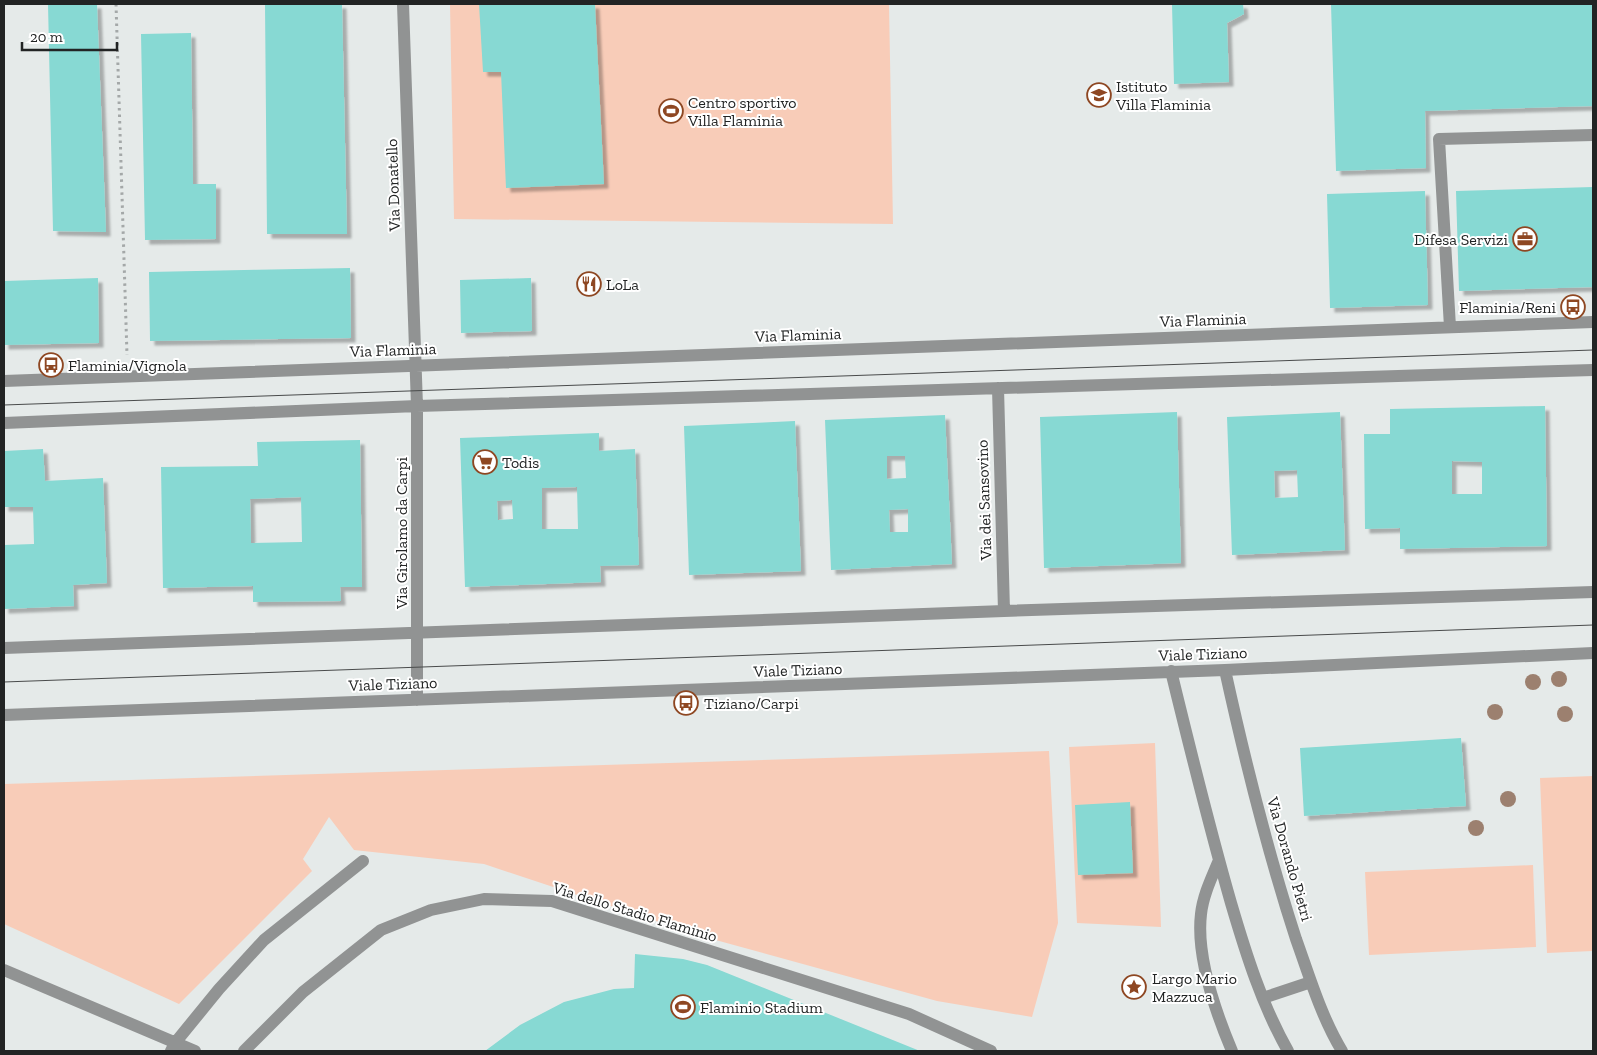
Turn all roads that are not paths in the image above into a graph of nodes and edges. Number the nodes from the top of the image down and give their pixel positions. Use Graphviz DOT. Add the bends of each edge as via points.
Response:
graph roads {
  1 [pos="403,4"];
  2 [pos="1593,135"];
  3 [pos="1593,322"];
  4 [pos="1450,327"];
  5 [pos="416,365"];
  6 [pos="1593,370"];
  7 [pos="4,381"];
  8 [pos="998,388"];
  9 [pos="417,406"];
  10 [pos="4,423"];
  11 [pos="1593,592"];
  12 [pos="1004,611"];
  13 [pos="417,633"];
  14 [pos="4,648"];
  15 [pos="1593,653"];
  16 [pos="1225,670"];
  17 [pos="1171,671"];
  18 [pos="417,700"];
  19 [pos="4,715"];
  20 [pos="363,860"];
  21 [pos="1219,860"];
  22 [pos="4,970"];
  23 [pos="1311,982"];
  24 [pos="1263,998"];
  25 [pos="173,1047"];
  26 [pos="194,1051"];
  27 [pos="244,1051"];
  28 [pos="991,1051"];
  29 [pos="1232,1051"];
  30 [pos="1288,1051"];
  31 [pos="1342,1051"];
  1 -- 5 [label="street, Via Donatello"];
  2 -- 4 [label="street" via="1439,138"];
  3 -- 4 [label="street, Via Flaminia"];
  4 -- 5 [label="street, Via Flaminia"];
  5 -- 7 [label="street, Via Flaminia"];
  5 -- 9 [label="street, Via Girolamo da Carpi"];
  6 -- 8 [label="street"];
  8 -- 9 [label="street"];
  8 -- 12 [label="street, Via dei Sansovino"];
  9 -- 10 [label="street"];
  9 -- 13 [label="street, Via Girolamo da Carpi"];
  11 -- 12 [label="street"];
  12 -- 13 [label="street"];
  13 -- 14 [label="street"];
  13 -- 18 [label="street, Via Girolamo da Carpi"];
  15 -- 16 [label="street, Viale Tiziano"];
  16 -- 17 [label="street, Viale Tiziano"];
  16 -- 23 [label="street, Via Dorando Pietri" via="1272,864"];
  17 -- 18 [label="street, Viale Tiziano"];
  17 -- 21 [label="street"];
  18 -- 19 [label="street, Viale Tiziano"];
  20 -- 25 [label="street" via="264,940 219,989"];
  21 -- 24 [label="street"];
  21 -- 29 [label="street" via="1201,914 1201,943 1216,1007"];
  22 -- 25 [label="street"];
  23 -- 24 [label="street"];
  23 -- 31 [label="street, Via Dorando Pietri" via="1323,1016"];
  24 -- 30 [label="street"];
  25 -- 26 [label="street"];
  27 -- 28 [label="street, Via dello Stadio Flaminio" via="303,992 381,930 431,910 484,899 552,901 909,1014"];
}
